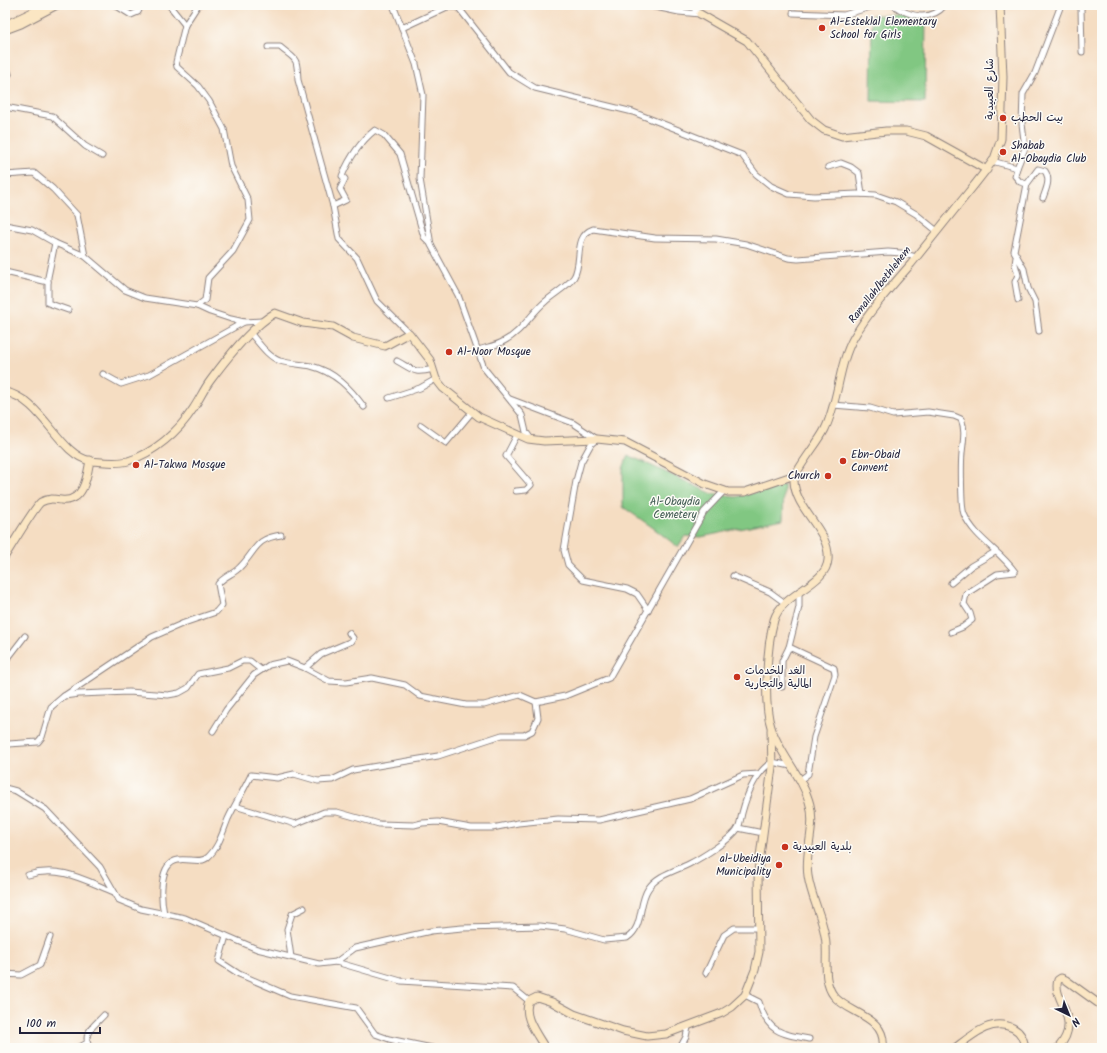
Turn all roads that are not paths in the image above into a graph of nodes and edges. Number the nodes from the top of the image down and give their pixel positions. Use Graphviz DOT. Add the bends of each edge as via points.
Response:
graph roads {
  1 [pos="47,5"];
  2 [pos="57,5"];
  3 [pos="114,5"];
  4 [pos="141,5"];
  5 [pos="169,5"];
  6 [pos="198,5"];
  7 [pos="393,5"];
  8 [pos="646,5"];
  9 [pos="690,5"];
  10 [pos="877,5"];
  11 [pos="893,5"];
  12 [pos="945,5"];
  13 [pos="1000,5"];
  14 [pos="1061,5"];
  15 [pos="1083,5"];
  16 [pos="793,13"];
  17 [pos="700,14"];
  18 [pos="5,25"];
  19 [pos="185,25"];
  20 [pos="402,28"];
  21 [pos="5,30"];
  22 [pos="268,47"];
  23 [pos="1082,52"];
  24 [pos="5,64"];
  25 [pos="5,76"];
  26 [pos="5,107"];
  27 [pos="102,156"];
  28 [pos="992,162"];
  29 [pos="828,167"];
  30 [pos="1017,168"];
  31 [pos="987,170"];
  32 [pos="5,175"];
  33 [pos="1028,184"];
  34 [pos="862,194"];
  35 [pos="1043,198"];
  36 [pos="332,206"];
  37 [pos="5,225"];
  38 [pos="937,231"];
  39 [pos="55,243"];
  40 [pos="431,245"];
  41 [pos="85,256"];
  42 [pos="916,257"];
  43 [pos="1016,257"];
  44 [pos="5,272"];
  45 [pos="48,282"];
  46 [pos="1018,300"];
  47 [pos="197,306"];
  48 [pos="68,310"];
  49 [pos="262,321"];
  50 [pos="244,322"];
  51 [pos="1039,331"];
  52 [pos="409,333"];
  53 [pos="251,334"];
  54 [pos="478,350"];
  55 [pos="397,361"];
  56 [pos="433,369"];
  57 [pos="103,374"];
  58 [pos="436,379"];
  59 [pos="5,392"];
  60 [pos="389,398"];
  61 [pos="510,399"];
  62 [pos="833,405"];
  63 [pos="364,407"];
  64 [pos="472,412"];
  65 [pos="421,425"];
  66 [pos="517,434"];
  67 [pos="597,439"];
  68 [pos="532,440"];
  69 [pos="90,460"];
  70 [pos="794,475"];
  71 [pos="724,490"];
  72 [pos="516,491"];
  73 [pos="281,535"];
  74 [pos="995,552"];
  75 [pos="5,556"];
  76 [pos="733,576"];
  77 [pos="951,583"];
  78 [pos="799,591"];
  79 [pos="785,603"];
  80 [pos="648,610"];
  81 [pos="349,632"];
  82 [pos="951,632"];
  83 [pos="25,636"];
  84 [pos="789,647"];
  85 [pos="5,662"];
  86 [pos="305,668"];
  87 [pos="261,670"];
  88 [pos="782,687"];
  89 [pos="64,696"];
  90 [pos="536,702"];
  91 [pos="771,727"];
  92 [pos="213,731"];
  93 [pos="5,746"];
  94 [pos="772,762"];
  95 [pos="791,766"];
  96 [pos="759,774"];
  97 [pos="800,780"];
  98 [pos="5,788"];
  99 [pos="235,806"];
  100 [pos="738,828"];
  101 [pos="763,833"];
  102 [pos="28,875"];
  103 [pos="114,892"];
  104 [pos="304,908"];
  105 [pos="164,914"];
  106 [pos="759,928"];
  107 [pos="226,936"];
  108 [pos="50,938"];
  109 [pos="290,957"];
  110 [pos="336,962"];
  111 [pos="706,973"];
  112 [pos="5,974"];
  113 [pos="745,995"];
  114 [pos="529,1001"];
  115 [pos="1102,1006"];
  116 [pos="104,1015"];
  117 [pos="688,1027"];
  118 [pos="809,1039"];
  119 [pos="5,1043"];
  120 [pos="88,1046"];
  121 [pos="7,1048"];
  122 [pos="78,1048"];
  123 [pos="432,1048"];
  124 [pos="544,1048"];
  125 [pos="680,1048"];
  126 [pos="883,1048"];
  127 [pos="956,1048"];
  128 [pos="1025,1048"];
  129 [pos="1058,1048"];
  1 -- 18 [label="street"];
  2 -- 21 [label="street"];
  3 -- 4 [label="street" via="131,15 138,12"];
  5 -- 19 [label="street"];
  6 -- 19 [label="street"];
  7 -- 20 [label="street"];
  8 -- 17 [label="street"];
  9 -- 17 [label="street"];
  10 -- 16 [label="street" via="844,15"];
  11 -- 12 [label="street" via="909,13 924,16 939,12"];
  13 -- 28 [label="street, شارع العبيدية" via="1001,139"];
  14 -- 30 [label="street" via="1023,94 1022,124 1025,148"];
  15 -- 23 [label="street"];
  17 -- 31 [label="street" via="747,41 811,120 824,130 842,136 906,131 926,136"];
  19 -- 47 [label="street" via="176,57 177,67 198,86 224,129 231,166 248,200 250,220 234,251 208,278 205,300"];
  20 -- 34 [label="street" via="447,7 458,7 509,72 535,88 633,112 742,155 756,174 771,186 789,194"];
  20 -- 40 [label="street" via="416,64 422,95 420,179"];
  22 -- 36 [label="street" via="280,46 293,55 297,63 298,80"];
  24 -- 25 [label="street" via="9,74"];
  26 -- 27 [label="street" via="52,116 85,146"];
  28 -- 30 [label="street"];
  28 -- 31 [label="street, شارع العبيدية"];
  29 -- 34 [label="street" via="841,163 859,173"];
  30 -- 33 [label="street" via="1015,176 1020,182"];
  31 -- 38 [label="street, Ramallah/bethlehem"];
  32 -- 41 [label="street" via="34,173 54,189 77,215"];
  33 -- 35 [label="street" via="1038,169 1045,171 1048,183"];
  33 -- 43 [label="street" via="1014,244"];
  34 -- 38 [label="street" via="876,195 896,202"];
  36 -- 40 [label="street" via="346,200 340,189 345,179 342,176 346,165 355,151 376,130 384,135 400,154 424,237"];
  36 -- 52 [label="street" via="340,239 358,258 377,301"];
  37 -- 39 [label="street" via="32,230"];
  38 -- 42 [label="street, Ramallah/bethlehem"];
  39 -- 41 [label="street"];
  39 -- 45 [label="street"];
  40 -- 54 [label="street" via="458,295"];
  41 -- 47 [label="street" via="125,290 146,298"];
  42 -- 54 [label="street" via="888,252 798,259 746,244 716,239 655,238 593,229 582,238 577,271 568,284 538,308 511,337"];
  42 -- 62 [label="street, Ramallah/bethlehem" via="853,339 843,361"];
  43 -- 46 [label="street" via="1018,275 1015,282"];
  43 -- 51 [label="street" via="1024,269 1028,288 1035,302"];
  44 -- 45 [label="street"];
  45 -- 48 [label="street" via="48,303"];
  47 -- 50 [label="street"];
  49 -- 50 [label="street"];
  49 -- 52 [label="street" via="276,313 282,314 303,323 333,328 353,338 385,346"];
  49 -- 53 [label="street"];
  50 -- 57 [label="street" via="149,375 121,384"];
  52 -- 56 [label="street" via="430,360"];
  53 -- 63 [label="street" via="266,352 279,361 312,366 331,373 352,389"];
  53 -- 69 [label="street" via="210,382 194,409 170,438 128,461 120,463"];
  54 -- 61 [label="street" via="484,368"];
  55 -- 56 [label="street" via="418,373"];
  56 -- 58 [label="street"];
  58 -- 60 [label="street" via="420,388"];
  58 -- 64 [label="street" via="442,388"];
  59 -- 69 [label="street" via="28,402 72,451"];
  61 -- 67 [label="street" via="573,423"];
  61 -- 68 [label="street" via="522,415 526,432"];
  62 -- 70 [label="street, Ramallah/bethlehem" via="820,440"];
  62 -- 74 [label="street" via="870,408 893,415 928,412 961,419 964,434 961,462 964,514"];
  64 -- 65 [label="street" via="446,443"];
  64 -- 66 [label="street"];
  66 -- 68 [label="street"];
  66 -- 72 [label="street" via="506,456 531,484 526,490"];
  67 -- 68 [label="street"];
  67 -- 71 [label="street" via="625,442 705,484"];
  67 -- 80 [label="street" via="591,444 581,462 576,481 564,550 568,565 583,580 627,589 637,594"];
  69 -- 75 [label="street" via="81,493 66,501 50,498 40,502"];
  70 -- 71 [label="street" via="745,492"];
  70 -- 78 [label="street" via="796,491 821,536 828,560 815,580"];
  71 -- 80 [label="street" via="704,512"];
  73 -- 89 [label="street" via="268,537 258,544 240,568 222,578 218,584 222,605 216,612 152,637"];
  74 -- 77 [label="street" via="971,566"];
  74 -- 82 [label="street" via="1015,572 997,574 966,594 964,604 972,620"];
  76 -- 79 [label="street" via="770,592"];
  78 -- 79 [label="street"];
  78 -- 84 [label="street" via="799,607"];
  79 -- 91 [label="street" via="774,618 768,663 768,707"];
  80 -- 90 [label="street" via="609,678 564,696"];
  81 -- 86 [label="street" via="352,640 321,654"];
  83 -- 85 [label="street"];
  84 -- 88 [label="street" via="782,661"];
  84 -- 97 [label="street" via="834,668 835,676 814,737 808,774"];
  86 -- 87 [label="street" via="287,661 269,665"];
  86 -- 90 [label="street" via="329,681 346,682 372,678 406,685 420,696 466,706 484,705 520,696"];
  87 -- 89 [label="street" via="250,661 242,661 228,668 198,674 188,688 168,695 130,692"];
  87 -- 92 [label="street" via="226,710"];
  89 -- 93 [label="street" via="51,707 42,737 38,742"];
  90 -- 99 [label="street" via="538,718 532,731 524,735 502,735 438,756 353,770 332,780 318,781 294,774 277,778 251,775"];
  91 -- 94 [label="street"];
  91 -- 95 [label="street"];
  94 -- 95 [label="street"];
  94 -- 96 [label="street"];
  94 -- 101 [label="street"];
  95 -- 97 [label="street"];
  96 -- 99 [label="street" via="743,775 690,799 599,820 558,819 492,828 471,828 438,822 414,825 379,824 337,812 324,812 295,824"];
  96 -- 100 [label="street" via="742,811"];
  97 -- 126 [label="street" via="810,806 808,876 826,936 829,985 832,994 840,1002 861,1013 876,1025 882,1035"];
  98 -- 103 [label="street" via="16,791 45,809 100,868"];
  99 -- 105 [label="street" via="208,857 203,860 177,860 168,867 161,890"];
  100 -- 101 [label="street"];
  100 -- 110 [label="street" via="690,864 666,874 648,888 636,929 627,938 604,940 565,929 534,926 462,928 432,931 355,948"];
  101 -- 106 [label="street" via="758,871"];
  102 -- 103 [label="street" via="48,870 68,874"];
  103 -- 105 [label="street" via="119,900 141,909"];
  104 -- 109 [label="street" via="292,914 287,929"];
  105 -- 107 [label="street" via="185,918"];
  106 -- 111 [label="street" via="734,928 724,935"];
  106 -- 113 [label="street" via="759,952"];
  107 -- 109 [label="street" via="257,949"];
  107 -- 123 [label="street" via="219,960 239,974 290,996 356,1008 375,1034"];
  108 -- 112 [label="street" via="40,965 22,974"];
  109 -- 110 [label="street" via="319,964"];
  110 -- 114 [label="street" via="401,981 513,988"];
  113 -- 117 [label="street" via="732,1007"];
  113 -- 118 [label="street" via="760,1002 762,1014 776,1031"];
  114 -- 117 [label="street" via="537,997 574,1014 623,1031 647,1036 666,1034"];
  114 -- 124 [label="street" via="526,1006 528,1018"];
  115 -- 129 [label="street" via="1066,980 1058,980 1058,989 1068,1019 1068,1033"];
  116 -- 120 [label="street" via="86,1035"];
  117 -- 125 [label="street" via="686,1038"];
  119 -- 121 [label="street"];
  120 -- 122 [label="street"];
  127 -- 128 [label="street" via="982,1029 1002,1024 1017,1030 1023,1037"];
}
